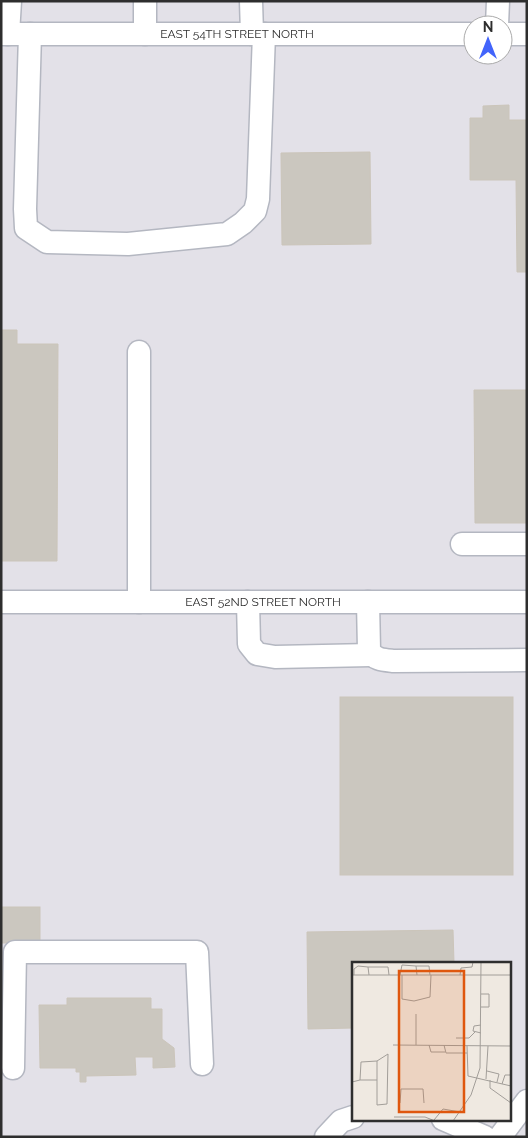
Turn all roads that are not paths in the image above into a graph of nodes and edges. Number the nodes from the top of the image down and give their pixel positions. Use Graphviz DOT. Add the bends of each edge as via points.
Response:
graph roads {
  1 [pos="10,1"];
  2 [pos="146,1"];
  3 [pos="251,1"];
  4 [pos="498,1"];
  5 [pos="497,15"];
  6 [pos="13,34"];
  7 [pos="146,34"];
  8 [pos="258,34"];
  9 [pos="463,34"];
  10 [pos="513,34"];
  11 [pos="527,34"];
  12 [pos="139,352"];
  13 [pos="462,544"];
  14 [pos="527,544"];
  15 [pos="1,602"];
  16 [pos="139,602"];
  17 [pos="248,602"];
  18 [pos="368,602"];
  19 [pos="527,602"];
  20 [pos="371,655"];
  21 [pos="527,660"];
  22 [pos="202,1064"];
  23 [pos="13,1068"];
  24 [pos="527,1101"];
  25 [pos="352,1116"];
  26 [pos="446,1120"];
  27 [pos="326,1137"];
  28 [pos="485,1137"];
  29 [pos="500,1137"];
  1 -- 6 [label="street"];
  2 -- 7 [label="street"];
  3 -- 8 [label="street"];
  4 -- 5 [label="street"];
  6 -- 7 [label="street, EAST 54TH STREET NORTH"];
  6 -- 8 [label="street" via="26,228 47,242 128,244 227,234 255,211 258,198"];
  7 -- 8 [label="street, EAST 54TH STREET NORTH"];
  8 -- 9 [label="street, EAST 54TH STREET NORTH"];
  10 -- 11 [label="street"];
  12 -- 16 [label="street"];
  13 -- 14 [label="street"];
  15 -- 16 [label="street, EAST 52ND STREET NORTH"];
  16 -- 17 [label="street, EAST 52ND STREET NORTH"];
  17 -- 18 [label="street, EAST 52ND STREET NORTH"];
  17 -- 20 [label="street" via="249,644 257,654 275,657"];
  18 -- 19 [label="street, EAST 52ND STREET NORTH"];
  18 -- 20 [label="street"];
  20 -- 21 [label="street" via="394,661"];
  22 -- 23 [label="street" via="197,952 15,952"];
  24 -- 29 [label="street"];
  25 -- 27 [label="street" via="341,1121"];
  26 -- 28 [label="street"];
}
